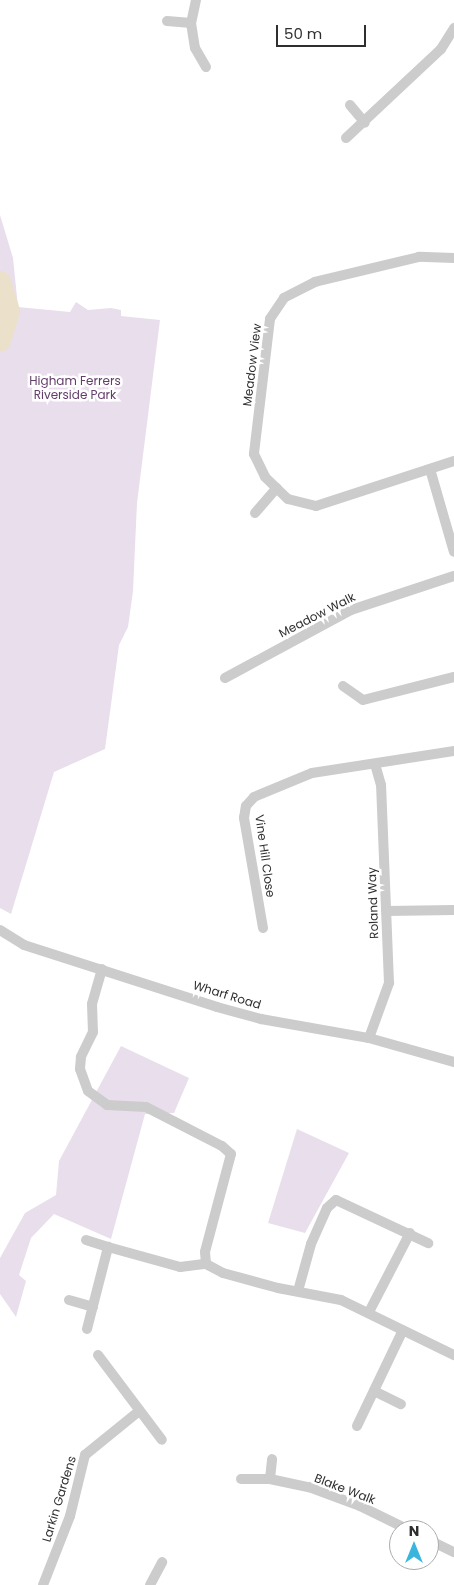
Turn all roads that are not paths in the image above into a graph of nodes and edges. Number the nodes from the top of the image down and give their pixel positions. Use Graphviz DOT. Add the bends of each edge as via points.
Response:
graph roads {
  1 [pos="196,0"];
  2 [pos="167,21"];
  3 [pos="191,23"];
  4 [pos="454,28"];
  5 [pos="206,67"];
  6 [pos="350,105"];
  7 [pos="365,122"];
  8 [pos="346,138"];
  9 [pos="454,258"];
  10 [pos="454,461"];
  11 [pos="430,469"];
  12 [pos="277,488"];
  13 [pos="255,513"];
  14 [pos="454,552"];
  15 [pos="454,576"];
  16 [pos="454,677"];
  17 [pos="225,678"];
  18 [pos="343,686"];
  19 [pos="454,751"];
  20 [pos="375,764"];
  21 [pos="454,910"];
  22 [pos="386,911"];
  23 [pos="263,928"];
  24 [pos="0,930"];
  25 [pos="102,969"];
  26 [pos="369,1038"];
  27 [pos="454,1062"];
  28 [pos="410,1233"];
  29 [pos="86,1240"];
  30 [pos="428,1243"];
  31 [pos="108,1246"];
  32 [pos="206,1264"];
  33 [pos="298,1291"];
  34 [pos="69,1300"];
  35 [pos="93,1307"];
  36 [pos="369,1312"];
  37 [pos="87,1329"];
  38 [pos="402,1330"];
  39 [pos="454,1355"];
  40 [pos="98,1356"];
  41 [pos="374,1391"];
  42 [pos="401,1404"];
  43 [pos="138,1412"];
  44 [pos="357,1426"];
  45 [pos="162,1440"];
  46 [pos="272,1459"];
  47 [pos="241,1479"];
  48 [pos="270,1479"];
  49 [pos="389,1520"];
  50 [pos="439,1545"];
  51 [pos="454,1552"];
  52 [pos="162,1562"];
  53 [pos="43,1585"];
  54 [pos="150,1585"];
  1 -- 3 [label="street"];
  2 -- 3 [label="street"];
  3 -- 5 [label="street" via="195,48"];
  4 -- 7 [label="street" via="441,49"];
  6 -- 7 [label="street"];
  7 -- 8 [label="street"];
  9 -- 12 [label="street, Meadow View" via="410,259 315,282 284,298 270,319 254,454 265,477"];
  10 -- 11 [label="street, Meadow View"];
  11 -- 12 [label="street, Meadow View" via="316,506 288,499"];
  11 -- 14 [label="street"];
  12 -- 13 [label="street"];
  15 -- 17 [label="street, Meadow Walk" via="351,610"];
  16 -- 18 [label="street" via="363,700"];
  19 -- 20 [label="street, Vine Hill Close"];
  20 -- 22 [label="street, Roland Way" via="381,785"];
  20 -- 23 [label="street, Vine Hill Close" via="312,773 254,797 246,806 244,818"];
  21 -- 22 [label="street"];
  22 -- 26 [label="street, Roland Way" via="389,983"];
  24 -- 25 [label="street, Wharf Road" via="24,945"];
  25 -- 26 [label="street, Wharf Road" via="261,1019"];
  25 -- 32 [label="street" via="92,1004 93,1032 81,1057 80,1069 88,1091 107,1105 146,1107 222,1146 231,1154 205,1252"];
  26 -- 27 [label="street, Wharf Road"];
  28 -- 30 [label="street"];
  28 -- 33 [label="street" via="342,1201 330,1203 311,1244"];
  28 -- 36 [label="street"];
  29 -- 31 [label="street"];
  31 -- 32 [label="street" via="180,1267"];
  31 -- 35 [label="street"];
  32 -- 33 [label="street" via="223,1273"];
  33 -- 36 [label="street" via="341,1300"];
  34 -- 35 [label="street"];
  35 -- 37 [label="street"];
  36 -- 38 [label="street"];
  38 -- 39 [label="street"];
  38 -- 41 [label="street"];
  40 -- 43 [label="street"];
  41 -- 42 [label="street"];
  41 -- 44 [label="street"];
  43 -- 45 [label="street"];
  43 -- 53 [label="street, Larkin Gardens" via="85,1455 70,1516"];
  46 -- 48 [label="street"];
  47 -- 48 [label="street, Blake Walk"];
  48 -- 49 [label="street, Blake Walk" via="309,1487"];
  50 -- 51 [label="street"];
  52 -- 54 [label="street"];
}
